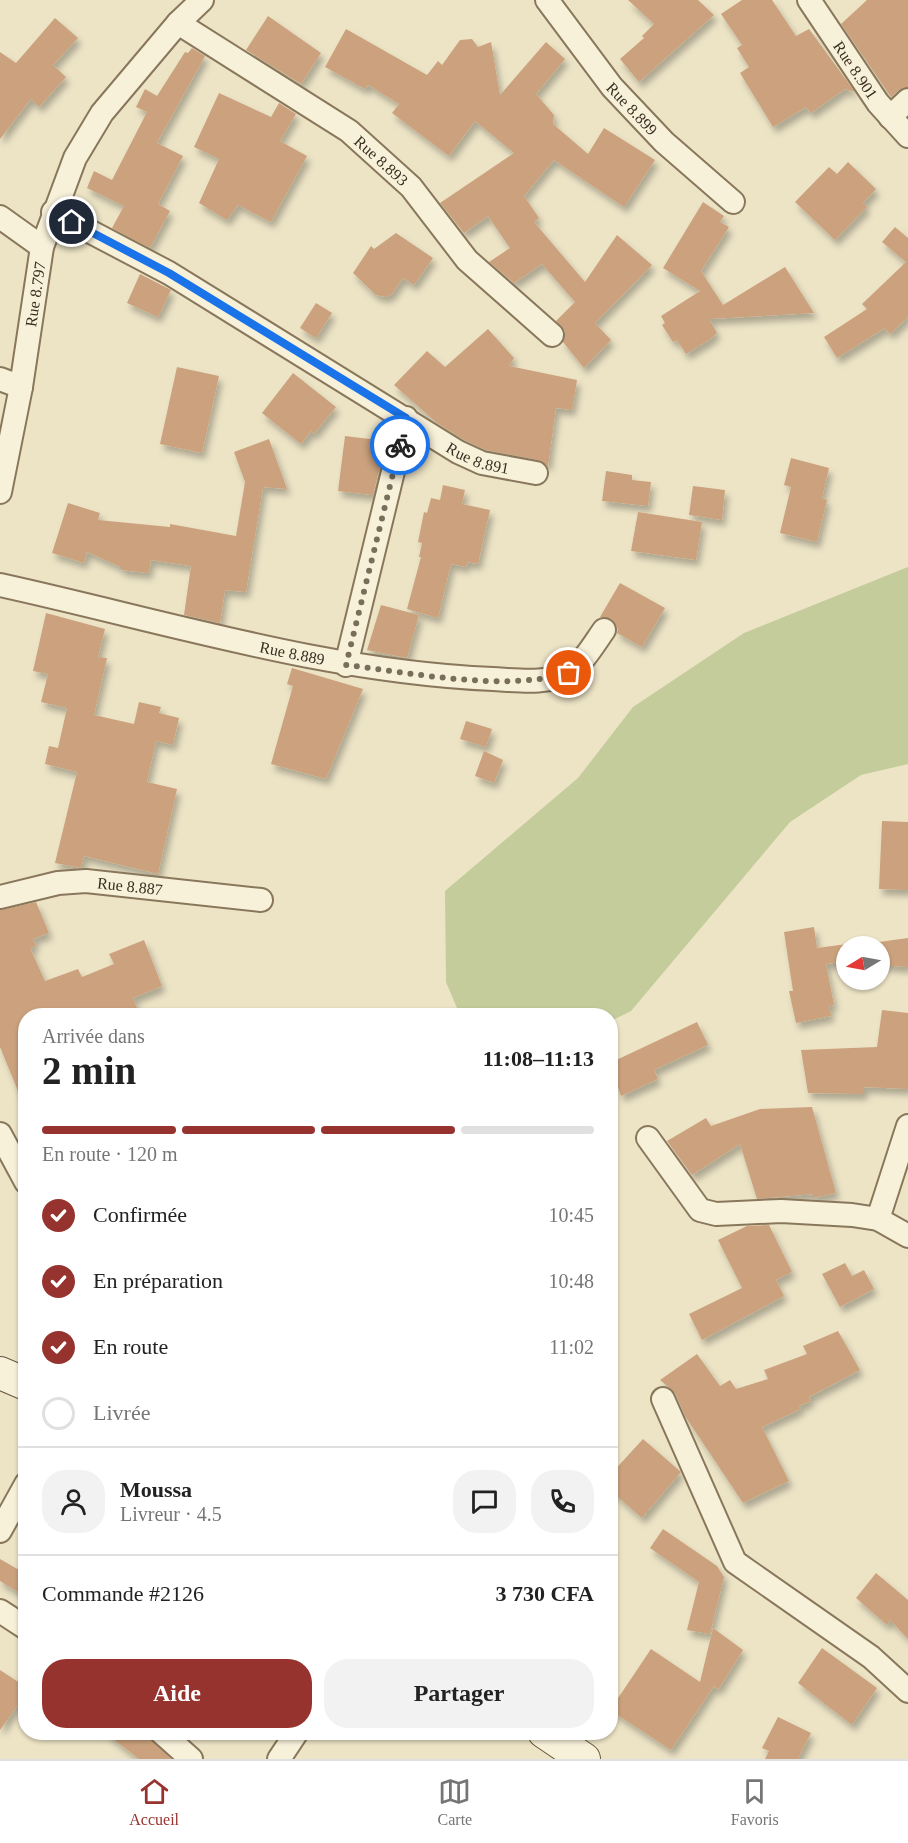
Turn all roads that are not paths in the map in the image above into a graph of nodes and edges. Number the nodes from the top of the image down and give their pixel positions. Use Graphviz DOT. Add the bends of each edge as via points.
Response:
graph roads {
  1 [pos="202,0"];
  2 [pos="547,0"];
  3 [pos="809,0"];
  4 [pos="178,23"];
  5 [pos="908,100"];
  6 [pos="890,117"];
  7 [pos="908,136"];
  8 [pos="733,202"];
  9 [pos="53,212"];
  10 [pos="0,217"];
  11 [pos="42,247"];
  12 [pos="552,335"];
  13 [pos="10,383"];
  14 [pos="406,418"];
  15 [pos="536,473"];
  16 [pos="0,492"];
  17 [pos="0,585"];
  18 [pos="604,630"];
  19 [pos="346,665"];
  20 [pos="0,897"];
  21 [pos="261,900"];
  22 [pos="908,1126"];
  23 [pos="0,1134"];
  24 [pos="648,1138"];
  25 [pos="18,1167"];
  26 [pos="878,1219"];
  27 [pos="908,1236"];
  28 [pos="0,1373"];
  29 [pos="18,1381"];
  30 [pos="663,1399"];
  31 [pos="18,1498"];
  32 [pos="0,1531"];
  33 [pos="0,1611"];
  34 [pos="18,1623"];
  35 [pos="908,1691"];
  36 [pos="169,1740"];
  37 [pos="292,1740"];
  38 [pos="556,1740"];
  39 [pos="191,1759"];
  40 [pos="279,1759"];
  41 [pos="584,1759"];
  1 -- 4 [label="street, Rue 8.797"];
  2 -- 8 [label="street, Rue 8.899" via="612,87 664,142"];
  3 -- 6 [label="street, Rue 8.901"];
  4 -- 9 [label="street, Rue 8.797" via="102,113 75,158"];
  4 -- 12 [label="street, Rue 8.893" via="349,131 411,187 467,260"];
  5 -- 6 [label="street"];
  6 -- 7 [label="street, Rue 8.901"];
  9 -- 11 [label="street, Rue 8.797"];
  9 -- 14 [label="street, Rue 8.891" via="169,273"];
  10 -- 11 [label="street"];
  11 -- 13 [label="street, Rue 8.797"];
  13 -- 16 [label="street, Rue 8.797"];
  14 -- 15 [label="street, Rue 8.891" via="482,463"];
  14 -- 19 [label="street"];
  17 -- 19 [label="street, Rue 8.889"];
  18 -- 19 [label="street, Rue 8.889" via="569,673 549,678 456,678"];
  20 -- 21 [label="street, Rue 8.887" via="58,883 86,881"];
  22 -- 26 [label="street"];
  23 -- 25 [label="street"];
  24 -- 26 [label="street" via="700,1210 716,1214 781,1211"];
  26 -- 27 [label="street"];
  28 -- 29 [label="main road"];
  30 -- 35 [label="street" via="735,1562 872,1657"];
  31 -- 32 [label="street"];
  33 -- 34 [label="street"];
  36 -- 39 [label="street"];
  37 -- 40 [label="street"];
  38 -- 41 [label="main road"];
}
